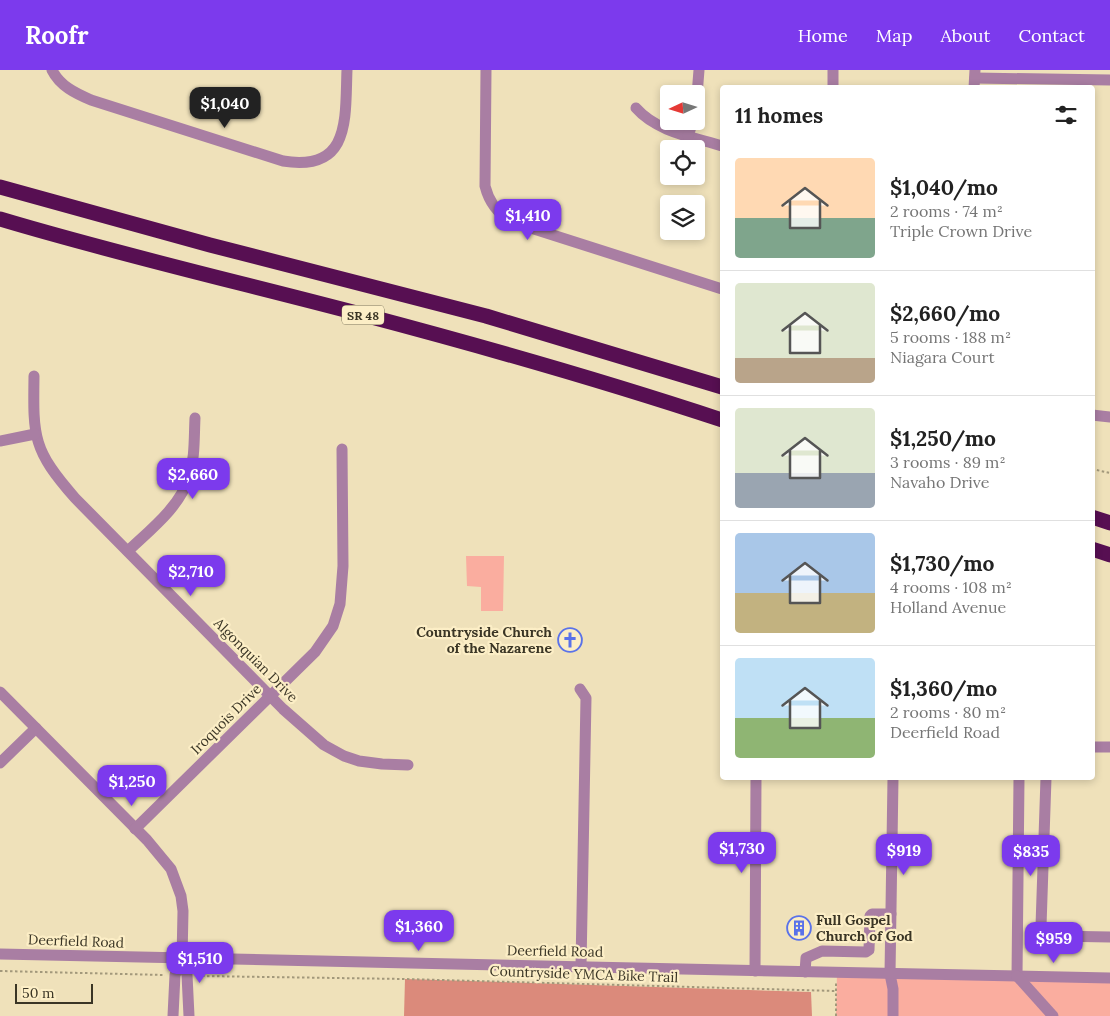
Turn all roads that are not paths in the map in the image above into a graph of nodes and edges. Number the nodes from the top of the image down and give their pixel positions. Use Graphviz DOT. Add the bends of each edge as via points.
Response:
graph roads {
  1 [pos="52,70"];
  2 [pos="347,70"];
  3 [pos="486,70"];
  4 [pos="699,70"];
  5 [pos="833,70"];
  6 [pos="975,78"];
  7 [pos="1110,80"];
  8 [pos="698,85"];
  9 [pos="833,85"];
  10 [pos="636,108"];
  11 [pos="690,130"];
  12 [pos="688,136"];
  13 [pos="720,145"];
  14 [pos="0,187"];
  15 [pos="0,219"];
  16 [pos="720,288"];
  17 [pos="34,376"];
  18 [pos="720,386"];
  19 [pos="1095,415"];
  20 [pos="1110,417"];
  21 [pos="195,418"];
  22 [pos="720,419"];
  23 [pos="35,434"];
  24 [pos="0,441"];
  25 [pos="342,449"];
  26 [pos="1095,518"];
  27 [pos="1110,523"];
  28 [pos="1095,550"];
  29 [pos="128,551"];
  30 [pos="1110,555"];
  31 [pos="580,689"];
  32 [pos="0,692"];
  33 [pos="270,696"];
  34 [pos="36,728"];
  35 [pos="1095,747"];
  36 [pos="1110,747"];
  37 [pos="0,763"];
  38 [pos="408,765"];
  39 [pos="756,780"];
  40 [pos="893,780"];
  41 [pos="1019,780"];
  42 [pos="1046,780"];
  43 [pos="136,829"];
  44 [pos="890,914"];
  45 [pos="1110,938"];
  46 [pos="0,954"];
  47 [pos="182,959"];
  48 [pos="581,966"];
  49 [pos="755,971"];
  50 [pos="805,972"];
  51 [pos="890,974"];
  52 [pos="1017,976"];
  53 [pos="1110,978"];
  54 [pos="173,1016"];
  55 [pos="189,1016"];
  56 [pos="893,1016"];
  57 [pos="1053,1016"];
  1 -- 2 [label="street" via="70,90 91,100 283,161 306,163 321,159 337,143 345,114"];
  3 -- 16 [label="street" via="484,178 490,201 500,213 512,222"];
  4 -- 8 [label="street"];
  5 -- 9 [label="street"];
  6 -- 7 [label="street"];
  10 -- 12 [label="street" via="654,123"];
  11 -- 12 [label="street"];
  12 -- 13 [label="street"];
  14 -- 18 [label="highway, SR 48" via="486,316"];
  15 -- 22 [label="highway, SR 48" via="468,343"];
  17 -- 23 [label="street, Algonquian Drive"];
  19 -- 20 [label="street"];
  21 -- 29 [label="street" via="193,458 181,496"];
  23 -- 24 [label="street"];
  23 -- 29 [label="street, Algonquian Drive" via="42,455 54,474"];
  25 -- 33 [label="street, Iroquois Drive" via="342,566 336,619 315,652"];
  26 -- 27 [label="highway"];
  28 -- 30 [label="highway"];
  29 -- 33 [label="street, Algonquian Drive"];
  31 -- 48 [label="street" via="586,698"];
  32 -- 34 [label="street"];
  33 -- 38 [label="street, Algonquian Drive" via="306,730 337,753 374,764"];
  33 -- 43 [label="street, Iroquois Drive"];
  34 -- 37 [label="street"];
  34 -- 43 [label="street"];
  35 -- 36 [label="street"];
  39 -- 49 [label="street"];
  40 -- 44 [label="street"];
  41 -- 52 [label="street"];
  42 -- 45 [label="street" via="1043,932 1053,936"];
  43 -- 47 [label="street" via="162,857 177,883 183,911"];
  44 -- 50 [label="street" via="870,916 869,950 822,951 806,958"];
  44 -- 51 [label="street"];
  46 -- 47 [label="street, Deerfield Road"];
  47 -- 48 [label="street, Deerfield Road"];
  47 -- 54 [label="street" via="174,975"];
  47 -- 55 [label="street"];
  48 -- 49 [label="street, Deerfield Road"];
  49 -- 50 [label="street, Deerfield Road"];
  50 -- 51 [label="street, Deerfield Road"];
  51 -- 52 [label="street, Deerfield Road"];
  51 -- 56 [label="street"];
  52 -- 53 [label="street, Deerfield Road"];
  52 -- 57 [label="street"];
}
